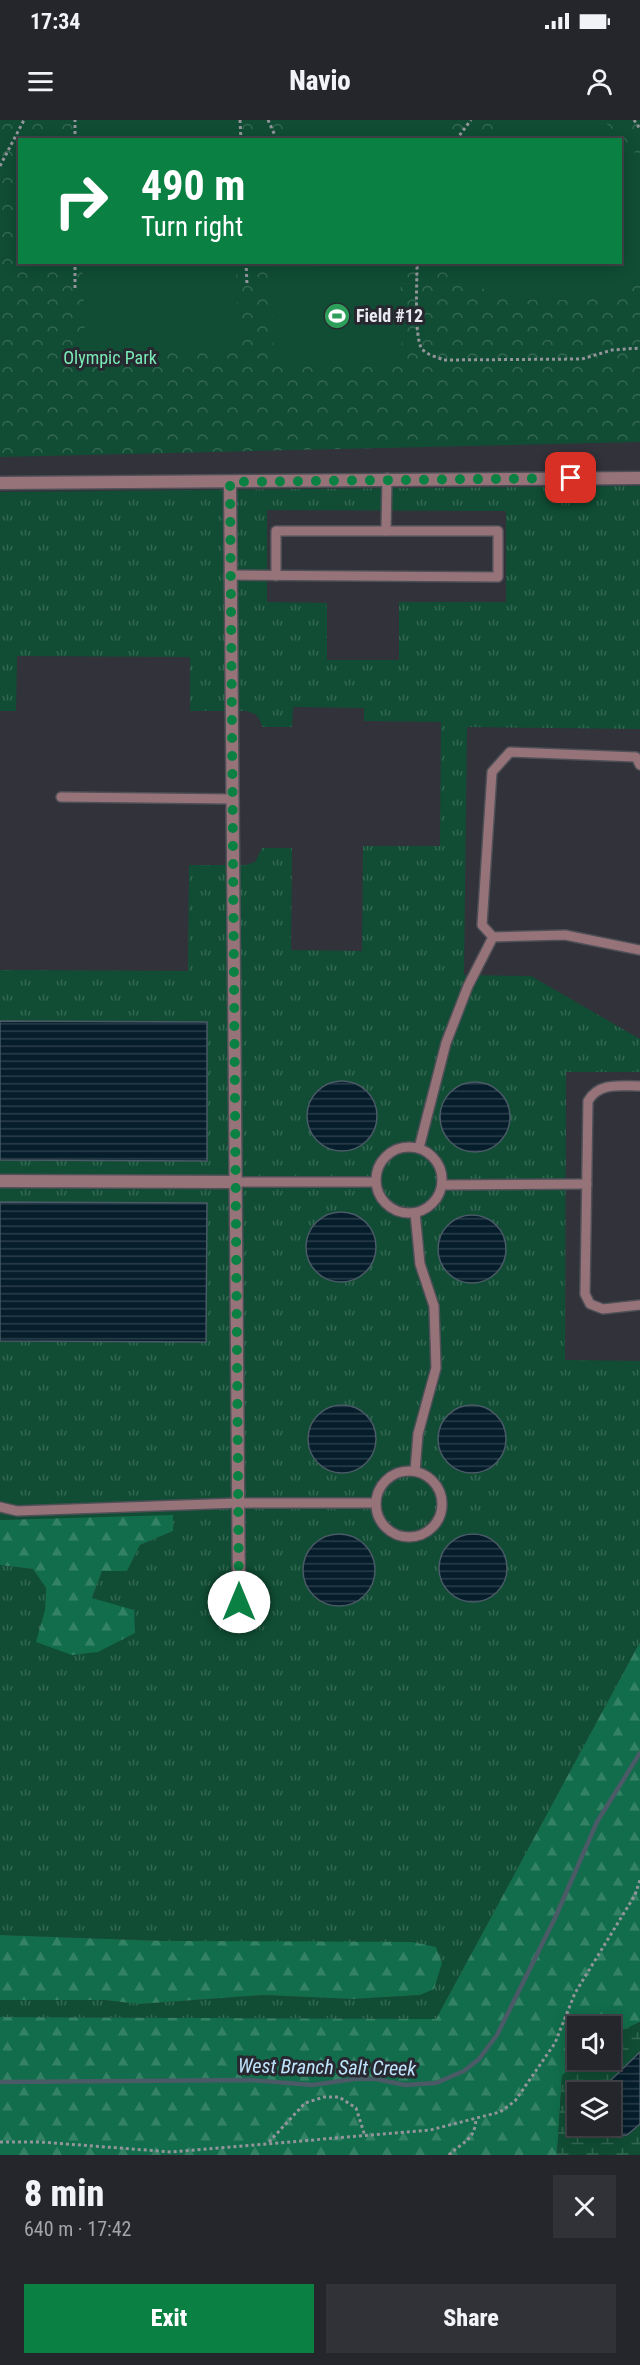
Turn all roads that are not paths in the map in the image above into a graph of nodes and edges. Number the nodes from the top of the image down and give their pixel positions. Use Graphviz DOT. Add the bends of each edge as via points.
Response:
graph roads {
  1 [pos="387,478"];
  2 [pos="640,478"];
  3 [pos="230,482"];
  4 [pos="0,483"];
  5 [pos="386,531"];
  6 [pos="231,575"];
  7 [pos="276,576"];
  8 [pos="640,765"];
  9 [pos="62,797"];
  10 [pos="232,800"];
  11 [pos="493,937"];
  12 [pos="640,950"];
  13 [pos="640,1086"];
  14 [pos="419,1148"];
  15 [pos="0,1181"];
  16 [pos="236,1182"];
  17 [pos="375,1182"];
  18 [pos="587,1184"];
  19 [pos="442,1185"];
  20 [pos="415,1213"];
  21 [pos="640,1305"];
  22 [pos="415,1470"];
  23 [pos="238,1503"];
  24 [pos="375,1503"];
  25 [pos="0,1507"];
  26 [pos="239,1602"];
  1 -- 2 [label="street"];
  1 -- 3 [label="street"];
  1 -- 5 [label="lane"];
  3 -- 4 [label="street"];
  3 -- 6 [label="street"];
  5 -- 7 [label="lane" via="276,531"];
  5 -- 7 [label="lane" via="498,531 498,577"];
  6 -- 7 [label="lane"];
  6 -- 10 [label="street"];
  8 -- 11 [label="lane" via="636,757 510,752 492,772 482,925"];
  9 -- 10 [label="lane"];
  10 -- 16 [label="street"];
  11 -- 12 [label="lane" via="565,935"];
  11 -- 14 [label="lane" via="446,1043"];
  13 -- 18 [label="lane" via="606,1086 594,1091 588,1101"];
  14 -- 17 [label="lane" via="398,1149 388,1154 381,1161"];
  14 -- 19 [label="lane" via="436,1160"];
  15 -- 16 [label="street"];
  16 -- 17 [label="lane"];
  16 -- 23 [label="street"];
  17 -- 20 [label="lane" via="384,1202 393,1209"];
  18 -- 19 [label="lane"];
  18 -- 21 [label="lane" via="585,1294 590,1304 603,1309"];
  19 -- 20 [label="lane" via="435,1202"];
  20 -- 22 [label="lane" via="420,1264 434,1306 435,1368 418,1434"];
  22 -- 24 [label="lane" via="393,1474 378,1491"];
  22 -- 24 [label="lane" via="434,1481 443,1500 432,1529 412,1537 391,1532 382,1524"];
  23 -- 24 [label="lane"];
  23 -- 25 [label="lane" via="17,1512"];
  23 -- 26 [label="street"];
}
